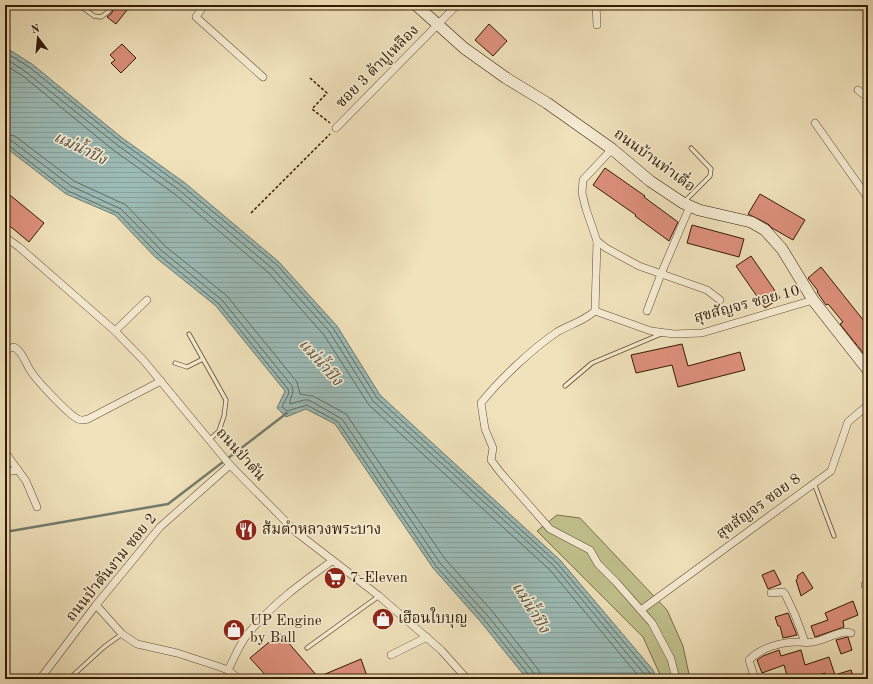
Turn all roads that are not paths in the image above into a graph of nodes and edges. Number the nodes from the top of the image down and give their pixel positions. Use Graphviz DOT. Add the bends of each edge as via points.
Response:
graph roads {
  1 [pos="79,5"];
  2 [pos="113,5"];
  3 [pos="204,5"];
  4 [pos="416,5"];
  5 [pos="457,5"];
  6 [pos="596,5"];
  7 [pos="438,25"];
  8 [pos="597,26"];
  9 [pos="263,77"];
  10 [pos="858,90"];
  11 [pos="868,98"];
  12 [pos="815,123"];
  13 [pos="336,128"];
  14 [pos="691,148"];
  15 [pos="612,149"];
  16 [pos="868,198"];
  17 [pos="687,204"];
  18 [pos="5,237"];
  19 [pos="597,241"];
  20 [pos="661,274"];
  21 [pos="147,300"];
  22 [pos="720,300"];
  23 [pos="813,300"];
  24 [pos="595,311"];
  25 [pos="647,311"];
  26 [pos="115,332"];
  27 [pos="664,333"];
  28 [pos="189,334"];
  29 [pos="5,350"];
  30 [pos="203,359"];
  31 [pos="175,363"];
  32 [pos="868,370"];
  33 [pos="161,381"];
  34 [pos="565,386"];
  35 [pos="868,405"];
  36 [pos="209,440"];
  37 [pos="5,452"];
  38 [pos="230,465"];
  39 [pos="18,470"];
  40 [pos="5,472"];
  41 [pos="814,483"];
  42 [pos="37,507"];
  43 [pos="834,536"];
  44 [pos="332,561"];
  45 [pos="771,593"];
  46 [pos="380,596"];
  47 [pos="96,605"];
  48 [pos="641,610"];
  49 [pos="851,633"];
  50 [pos="122,634"];
  51 [pos="427,637"];
  52 [pos="805,642"];
  53 [pos="307,648"];
  54 [pos="391,655"];
  55 [pos="228,670"];
  56 [pos="40,679"];
  57 [pos="69,679"];
  58 [pos="239,679"];
  59 [pos="468,679"];
  60 [pos="676,679"];
  61 [pos="756,679"];
  1 -- 2 [label="lane" via="94,16 101,17"];
  3 -- 9 [label="street" via="196,17"];
  4 -- 7 [label="street, ถนนบ้านท่าเดื่อ"];
  5 -- 7 [label="street, ซอย 3 ต้าปูเหลือง"];
  6 -- 8 [label="street"];
  7 -- 13 [label="street, ซอย 3 ต้าปูเหลือง"];
  7 -- 15 [label="street, ถนนบ้านท่าเดื่อ" via="506,78 547,102"];
  10 -- 11 [label="street"];
  12 -- 16 [label="street"];
  14 -- 17 [label="lane" via="711,168 710,176"];
  15 -- 17 [label="street, ถนนบ้านท่าเดื่อ" via="650,180"];
  15 -- 19 [label="street" via="583,180 582,193"];
  17 -- 20 [label="street"];
  17 -- 23 [label="street, ถนนบ้านท่าเดื่อ" via="751,222 765,230 782,249"];
  18 -- 26 [label="street, ถนนป่าตัน"];
  19 -- 20 [label="street" via="639,266"];
  19 -- 24 [label="street"];
  20 -- 22 [label="street" via="707,290"];
  20 -- 25 [label="street"];
  21 -- 26 [label="street"];
  23 -- 27 [label="street, สุขสัญจร ซอย 10" via="702,333"];
  23 -- 32 [label="street, ถนนบ้านท่าเดื่อ"];
  24 -- 27 [label="street, สุขสัญจร ซอย 10" via="651,331"];
  24 -- 48 [label="street" via="558,332 531,353 490,391 481,403 485,429 493,448 491,460 500,472 550,529 590,550 598,564"];
  26 -- 33 [label="street, ถนนป่าตัน"];
  27 -- 34 [label="lane" via="592,363"];
  28 -- 30 [label="lane"];
  29 -- 33 [label="street" via="14,347 18,350 30,371 57,401 81,420 88,419"];
  30 -- 31 [label="lane" via="187,367"];
  30 -- 36 [label="lane" via="226,400 219,431"];
  33 -- 36 [label="street, ถนนป่าตัน"];
  35 -- 41 [label="street, สุขสัญจร ซอย 8" via="848,422 831,471"];
  36 -- 38 [label="street, ถนนป่าตัน"];
  37 -- 39 [label="street"];
  38 -- 44 [label="street, ถนนป่าตัน" via="296,532"];
  38 -- 47 [label="street, ถนนป่าตันงาม ซอย 2" via="160,527"];
  39 -- 40 [label="street"];
  39 -- 42 [label="street" via="26,481"];
  41 -- 43 [label="lane"];
  41 -- 48 [label="street, สุขสัญจร ซอย 8"];
  44 -- 46 [label="street, ถนนป่าตัน"];
  44 -- 55 [label="street" via="271,608 246,636"];
  45 -- 52 [label="street" via="785,594"];
  46 -- 51 [label="street, ถนนป่าตัน"];
  46 -- 53 [label="lane"];
  47 -- 50 [label="street"];
  47 -- 56 [label="street, ถนนป่าตันงาม ซอย 2"];
  48 -- 60 [label="street" via="652,623 671,659"];
  49 -- 52 [label="street" via="846,631"];
  50 -- 55 [label="street" via="138,644 177,653"];
  50 -- 57 [label="lane"];
  51 -- 54 [label="street"];
  51 -- 59 [label="street, ถนนป่าตัน"];
  52 -- 61 [label="street" via="780,644 754,655 749,660"];
  55 -- 58 [label="street"];
}
